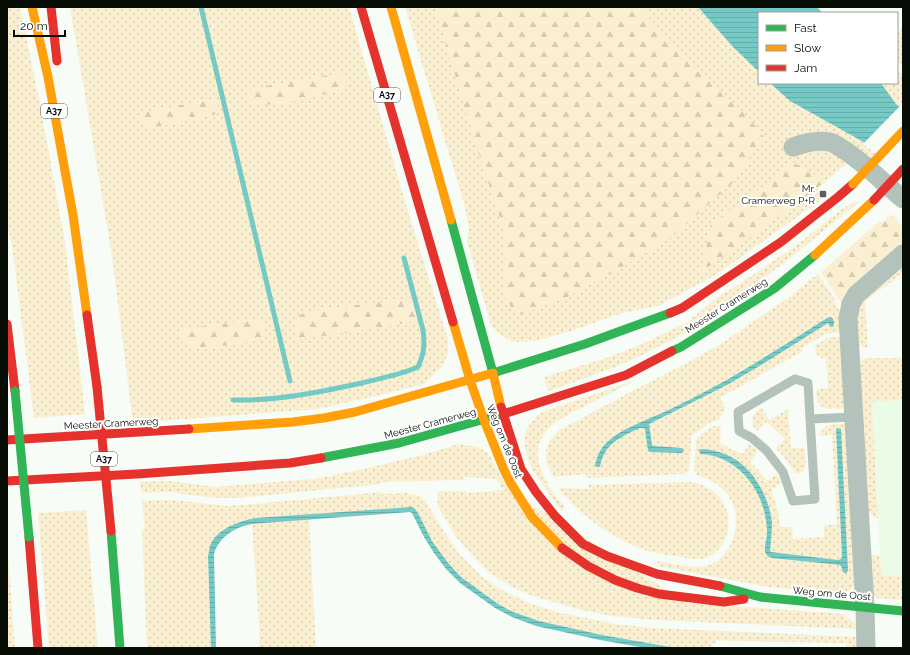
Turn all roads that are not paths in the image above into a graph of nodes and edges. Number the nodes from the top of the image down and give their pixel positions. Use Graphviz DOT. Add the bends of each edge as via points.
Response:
graph roads {
  1 [pos="32,7"];
  2 [pos="51,7"];
  3 [pos="361,7"];
  4 [pos="391,7"];
  5 [pos="58,69"];
  6 [pos="60,92"];
  7 [pos="903,131"];
  8 [pos="793,147"];
  9 [pos="903,169"];
  10 [pos="903,199"];
  11 [pos="73,215"];
  12 [pos="903,254"];
  13 [pos="7,324"];
  14 [pos="492,373"];
  15 [pos="470,380"];
  16 [pos="503,414"];
  17 [pos="854,417"];
  18 [pos="810,419"];
  19 [pos="484,420"];
  20 [pos="7,440"];
  21 [pos="7,481"];
  22 [pos="760,598"];
  23 [pos="864,608"];
  24 [pos="903,611"];
  25 [pos="38,648"];
  26 [pos="120,648"];
  27 [pos="866,648"];
  1 -- 11 [label="main road, A37" via="48,77"];
  2 -- 5 [label="main road"];
  3 -- 15 [label="main road, A37"];
  4 -- 14 [label="main road, A37"];
  6 -- 11 [label="main road, A37"];
  7 -- 14 [label="main road, Meester Cramerweg, bridge" via="838,197 781,242 682,308 585,344"];
  8 -- 10 [label="street" via="805,143 830,142 854,157"];
  9 -- 16 [label="main road, Meester Cramerweg, bridge" via="874,200 809,260 774,288 681,347 626,375"];
  11 -- 26 [label="main road, A37, bridge" via="97,387"];
  12 -- 17 [label="street" via="862,289 851,304 848,318"];
  13 -- 25 [label="main road, bridge"];
  14 -- 15 [label="main road, Meester Cramerweg"];
  14 -- 16 [label="main road, Weg om de Oost"];
  15 -- 19 [label="main road, Weg om de Oost"];
  15 -- 20 [label="main road, Meester Cramerweg" via="355,412 324,418 213,428"];
  16 -- 19 [label="main road, Meester Cramerweg"];
  16 -- 22 [label="main road, Weg om de Oost" via="521,469 555,516 583,544 630,566 729,588"];
  17 -- 18 [label="lane"];
  17 -- 23 [label="street"];
  18 -- 18 [label="lane" via="815,499 793,501 783,472 766,450 739,431 738,412 795,379 808,383"];
  19 -- 21 [label="main road, Meester Cramerweg" via="399,443 323,458 247,466"];
  19 -- 22 [label="main road, Weg om de Oost" via="510,482 532,517 559,546 588,566 630,586 659,594 724,602"];
  22 -- 23 [label="main road, Weg om de Oost"];
  23 -- 24 [label="main road, Weg om de Oost"];
  23 -- 27 [label="street"];
}
